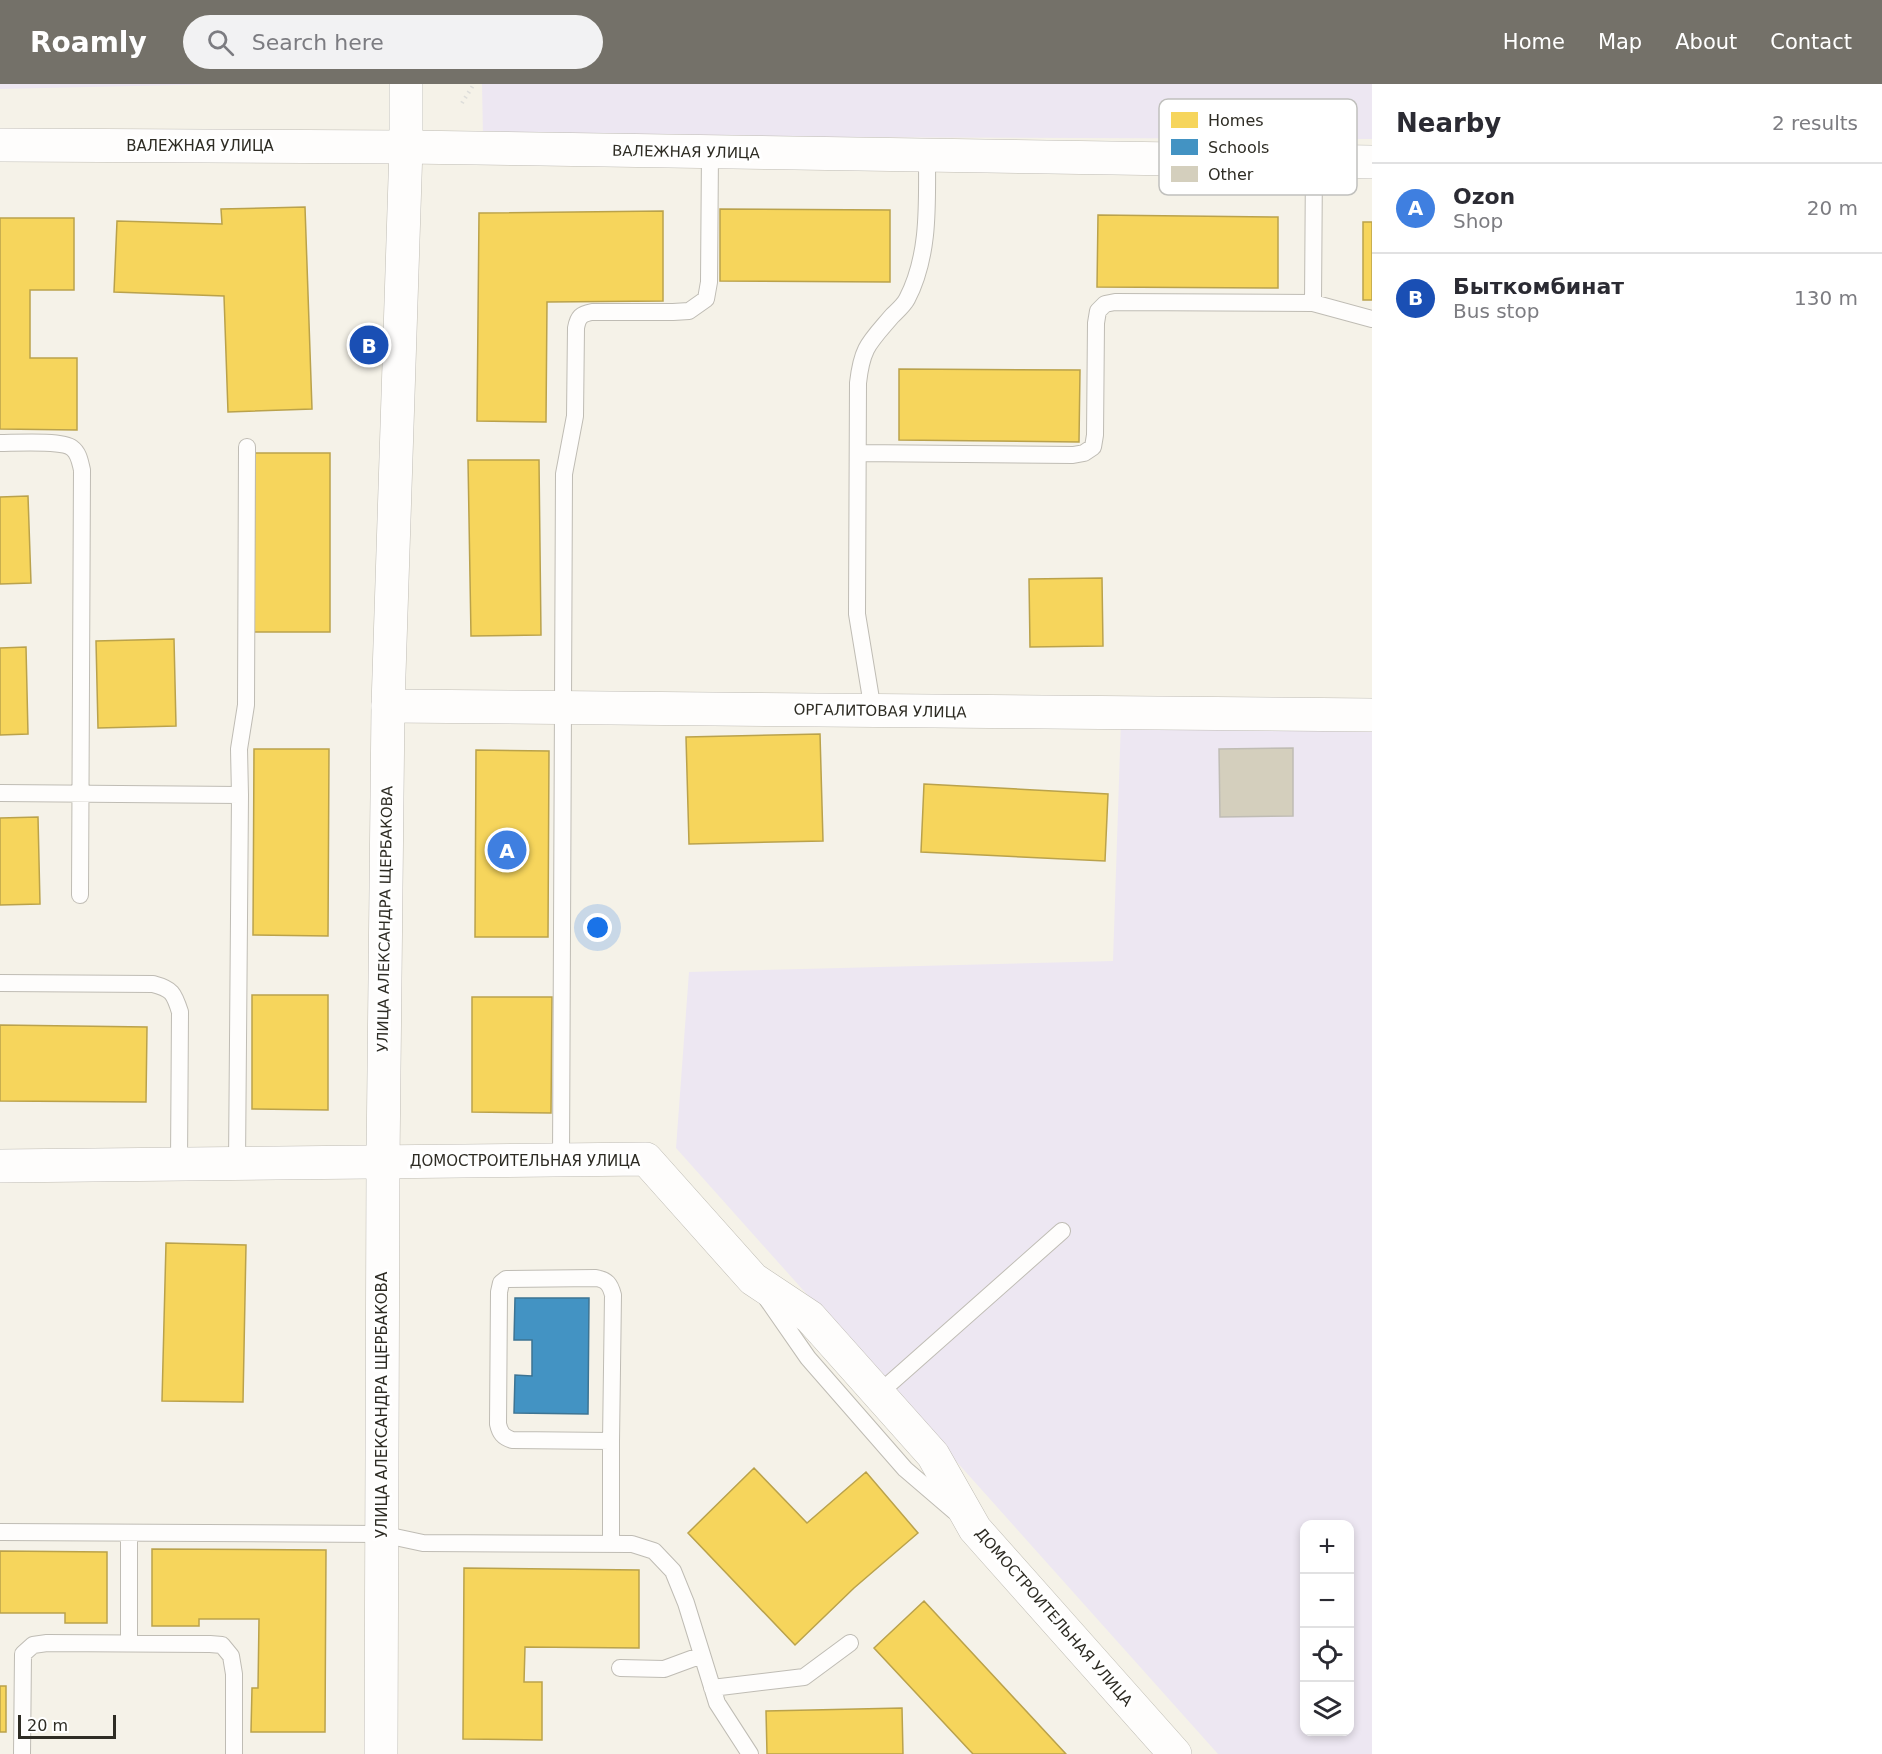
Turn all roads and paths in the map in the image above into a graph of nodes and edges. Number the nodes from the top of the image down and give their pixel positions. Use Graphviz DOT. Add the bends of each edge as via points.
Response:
graph roads {
  1 [pos="406,84"];
  2 [pos="474,84"];
  3 [pos="462,103"];
  4 [pos="0,145"];
  5 [pos="406,147"];
  6 [pos="710,152"];
  7 [pos="927,155"];
  8 [pos="1159,159"];
  9 [pos="1357,162"];
  10 [pos="1372,162"];
  11 [pos="1314,195"];
  12 [pos="1313,303"];
  13 [pos="1372,319"];
  14 [pos="0,443"];
  15 [pos="247,447"];
  16 [pos="858,453"];
  17 [pos="388,706"];
  18 [pos="563,708"];
  19 [pos="873,711"];
  20 [pos="1372,715"];
  21 [pos="0,794"];
  22 [pos="80,794"];
  23 [pos="240,795"];
  24 [pos="80,896"];
  25 [pos="0,984"];
  26 [pos="561,1161"];
  27 [pos="383,1162"];
  28 [pos="179,1164"];
  29 [pos="237,1164"];
  30 [pos="0,1166"];
  31 [pos="1062,1231"];
  32 [pos="753,1279"];
  33 [pos="878,1394"];
  34 [pos="611,1441"];
  35 [pos="975,1529"];
  36 [pos="0,1532"];
  37 [pos="129,1533"];
  38 [pos="381,1534"];
  39 [pos="611,1544"];
  40 [pos="129,1643"];
  41 [pos="850,1643"];
  42 [pos="702,1654"];
  43 [pos="620,1668"];
  44 [pos="712,1688"];
  45 [pos="22,1754"];
  46 [pos="234,1754"];
  47 [pos="381,1754"];
  48 [pos="750,1754"];
  49 [pos="1175,1754"];
  1 -- 5 [label="street, УЛИЦА АЛЕКСАНДРА ЩЕРБАКОВА"];
  2 -- 3 [label="path"];
  4 -- 5 [label="street, ВАЛЕЖНАЯ УЛИЦА"];
  5 -- 6 [label="street, ВАЛЕЖНАЯ УЛИЦА"];
  5 -- 17 [label="street, УЛИЦА АЛЕКСАНДРА ЩЕРБАКОВА"];
  6 -- 7 [label="street, ВАЛЕЖНАЯ УЛИЦА"];
  6 -- 18 [label="lane" via="710,282 706,299 689,310 592,312 578,319 575,416 564,474"];
  7 -- 8 [label="street, ВАЛЕЖНАЯ УЛИЦА"];
  7 -- 16 [label="lane" via="926,230 916,274 906,300 865,348 860,362"];
  9 -- 10 [label="street, ВАЛЕЖНАЯ УЛИЦА"];
  11 -- 12 [label="lane"];
  12 -- 13 [label="lane"];
  12 -- 16 [label="lane" via="1106,304 1098,311 1096,323 1095,435 1093,447 1084,453"];
  14 -- 22 [label="lane" via="71,446 82,470"];
  15 -- 23 [label="lane" via="246,705 239,749"];
  16 -- 19 [label="lane" via="857,614"];
  17 -- 18 [label="street, ОРГАЛИТОВАЯ УЛИЦА"];
  17 -- 27 [label="street, УЛИЦА АЛЕКСАНДРА ЩЕРБАКОВА"];
  18 -- 19 [label="street, ОРГАЛИТОВАЯ УЛИЦА"];
  18 -- 26 [label="lane"];
  19 -- 20 [label="street, ОРГАЛИТОВАЯ УЛИЦА"];
  21 -- 22 [label="lane"];
  22 -- 23 [label="lane"];
  22 -- 24 [label="lane"];
  23 -- 29 [label="lane"];
  25 -- 28 [label="lane" via="153,984 175,996 180,1012"];
  26 -- 27 [label="street, ДОМОСТРОИТЕЛЬНАЯ УЛИЦА"];
  26 -- 32 [label="street, ДОМОСТРОИТЕЛЬНАЯ УЛИЦА" via="646,1160"];
  27 -- 29 [label="street, ДОМОСТРОИТЕЛЬНАЯ УЛИЦА"];
  27 -- 38 [label="street, УЛИЦА АЛЕКСАНДРА ЩЕРБАКОВА"];
  28 -- 29 [label="street, ДОМОСТРОИТЕЛЬНАЯ УЛИЦА"];
  28 -- 30 [label="street, ДОМОСТРОИТЕЛЬНАЯ УЛИЦА"];
  31 -- 33 [label="lane"];
  32 -- 33 [label="street, ДОМОСТРОИТЕЛЬНАЯ УЛИЦА" via="810,1317"];
  32 -- 35 [label="lane" via="808,1358 905,1469"];
  33 -- 35 [label="street, ДОМОСТРОИТЕЛЬНАЯ УЛИЦА" via="933,1455"];
  34 -- 34 [label="lane" via="512,1440 500,1431 499,1292 506,1279 596,1278 610,1285"];
  34 -- 39 [label="lane"];
  35 -- 49 [label="street, ДОМОСТРОИТЕЛЬНАЯ УЛИЦА"];
  36 -- 37 [label="lane"];
  37 -- 38 [label="lane"];
  37 -- 40 [label="lane"];
  38 -- 39 [label="lane" via="423,1543"];
  38 -- 47 [label="street, УЛИЦА АЛЕКСАНДРА ЩЕРБАКОВА"];
  39 -- 42 [label="lane" via="632,1544 654,1551 673,1571"];
  40 -- 45 [label="lane" via="47,1643 33,1645 23,1654"];
  40 -- 46 [label="lane" via="222,1645 231,1656 234,1674"];
  41 -- 44 [label="lane" via="804,1677"];
  42 -- 43 [label="lane" via="664,1669"];
  42 -- 44 [label="lane"];
  44 -- 48 [label="lane" via="725,1717"];
}
